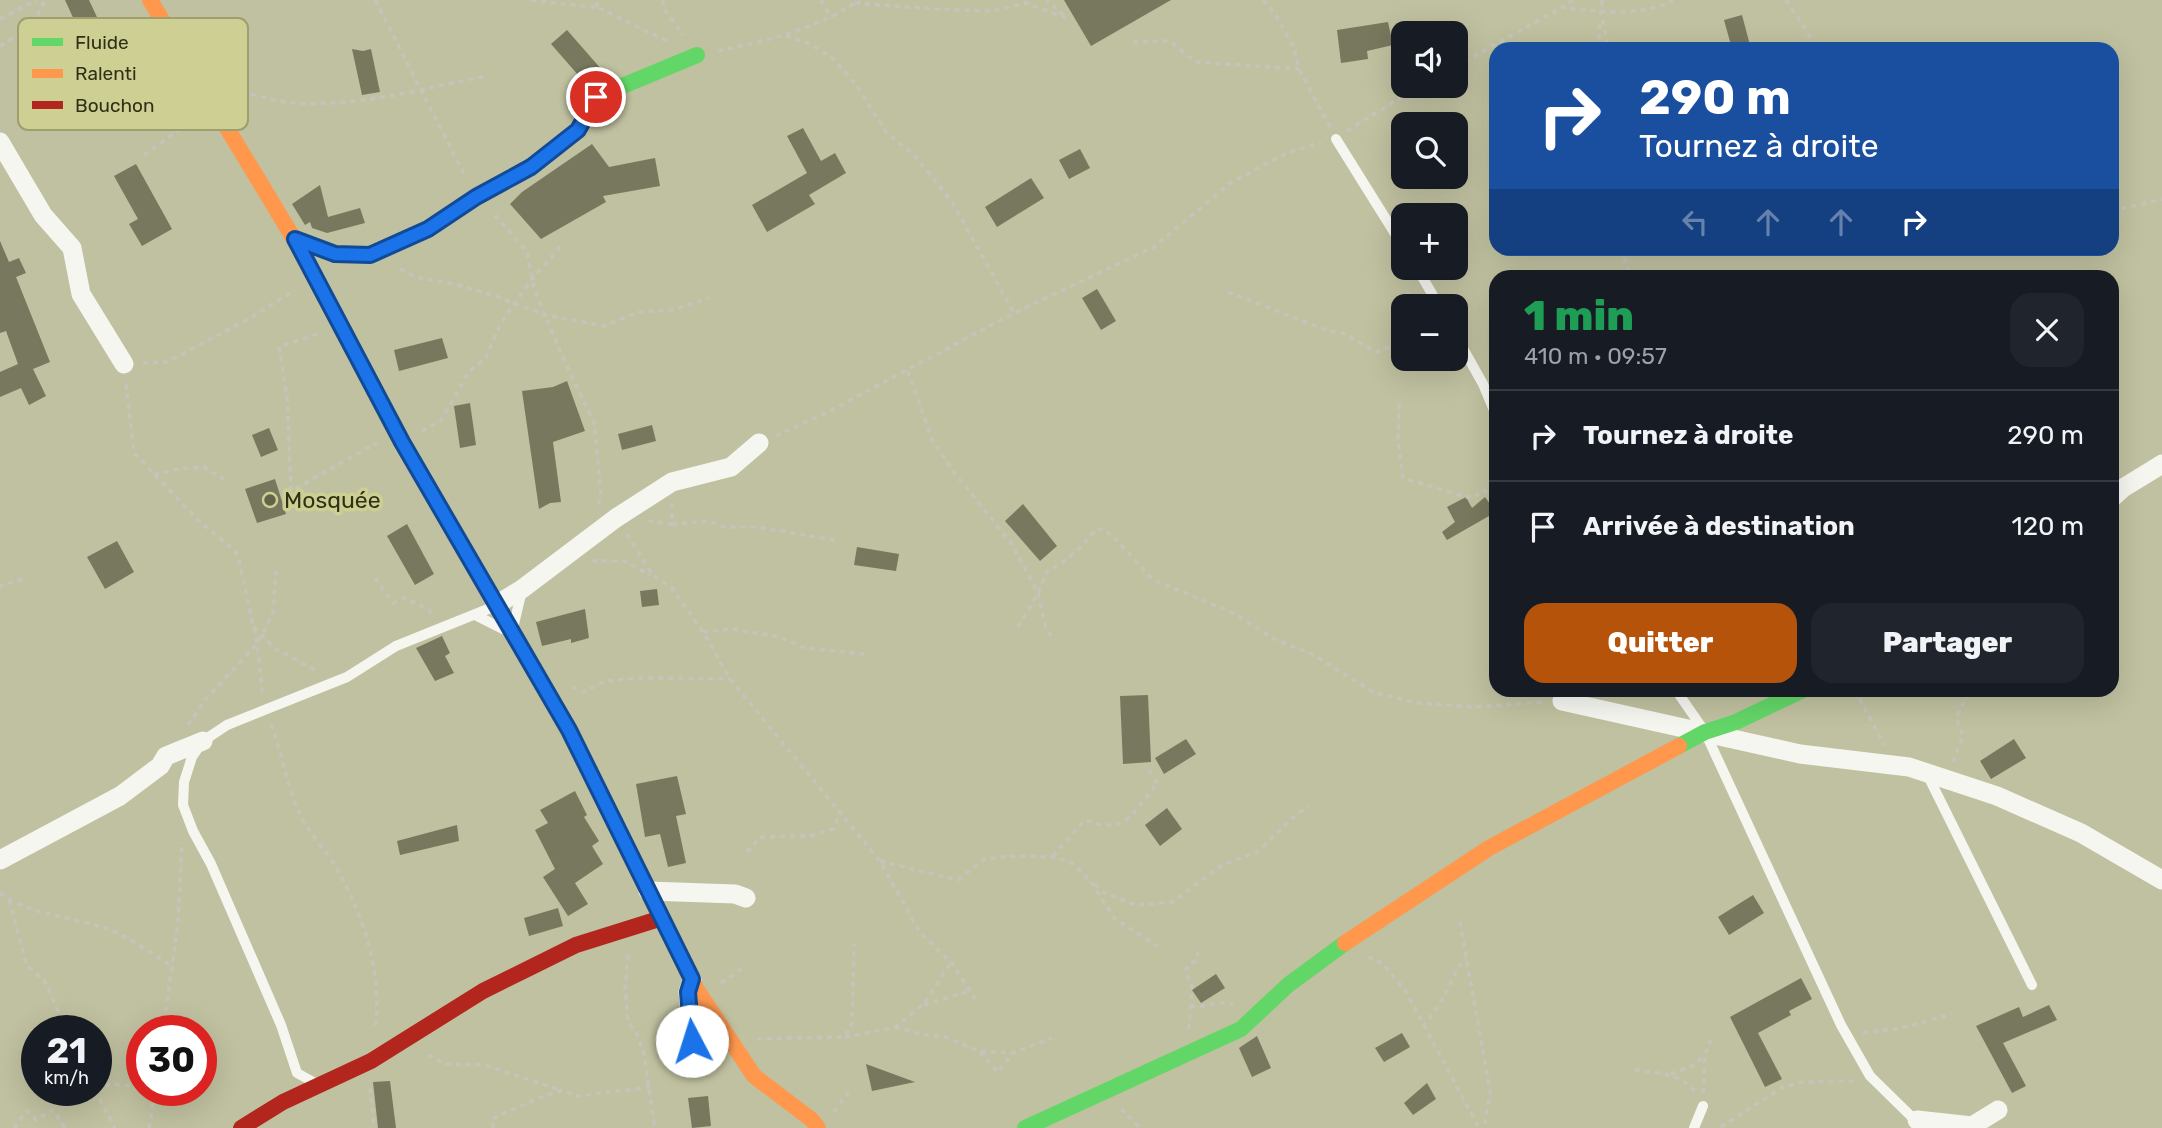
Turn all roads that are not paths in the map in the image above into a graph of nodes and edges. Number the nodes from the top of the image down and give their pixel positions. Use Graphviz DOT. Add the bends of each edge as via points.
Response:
graph roads {
  1 [pos="149,0"];
  2 [pos="160,18"];
  3 [pos="697,55"];
  4 [pos="228,130"];
  5 [pos="1336,139"];
  6 [pos="0,142"];
  7 [pos="1391,227"];
  8 [pos="295,239"];
  9 [pos="1468,357"];
  10 [pos="124,364"];
  11 [pos="1489,398"];
  12 [pos="759,443"];
  13 [pos="2162,464"];
  14 [pos="2119,492"];
  15 [pos="505,592"];
  16 [pos="475,615"];
  17 [pos="512,632"];
  18 [pos="1681,697"];
  19 [pos="1788,697"];
  20 [pos="1562,701"];
  21 [pos="1705,732"];
  22 [pos="203,741"];
  23 [pos="1926,772"];
  24 [pos="0,860"];
  25 [pos="2162,880"];
  26 [pos="648,891"];
  27 [pos="746,898"];
  28 [pos="662,918"];
  29 [pos="634,934"];
  30 [pos="671,937"];
  31 [pos="692,979"];
  32 [pos="2032,985"];
  33 [pos="693,1045"];
  34 [pos="319,1085"];
  35 [pos="1703,1106"];
  36 [pos="1998,1110"];
  37 [pos="1918,1124"];
  38 [pos="241,1128"];
  39 [pos="818,1128"];
  40 [pos="1025,1128"];
  41 [pos="1694,1128"];
  1 -- 2 [label="street"];
  3 -- 8 [label="street" via="596,97 578,130 531,167 428,229 370,255 335,254"];
  4 -- 8 [label="street"];
  5 -- 7 [label="lane"];
  6 -- 10 [label="street" via="43,215 72,248 81,294"];
  8 -- 15 [label="street" via="400,439 478,573"];
  9 -- 11 [label="lane"];
  12 -- 15 [label="street" via="732,467 672,482"];
  13 -- 14 [label="street"];
  15 -- 16 [label="lane"];
  15 -- 17 [label="street"];
  15 -- 17 [label="lane"];
  16 -- 17 [label="lane"];
  16 -- 22 [label="lane" via="397,646 347,677 227,725"];
  17 -- 26 [label="street" via="569,730"];
  18 -- 21 [label="lane"];
  19 -- 21 [label="street"];
  20 -- 21 [label="street"];
  21 -- 23 [label="street" via="1800,754"];
  21 -- 37 [label="lane" via="1850,1040 1870,1076"];
  21 -- 40 [label="street" via="1489,848 1342,945 1241,1028"];
  22 -- 24 [label="street" via="166,756 160,766 120,796"];
  22 -- 34 [label="lane" via="191,757 183,805 298,1073"];
  23 -- 25 [label="street" via="2081,832"];
  23 -- 32 [label="lane"];
  26 -- 27 [label="street"];
  26 -- 28 [label="street"];
  28 -- 30 [label="street"];
  28 -- 34 [label="street" via="576,945 483,991 371,1061"];
  29 -- 30 [label="street"];
  30 -- 31 [label="street"];
  31 -- 33 [label="street" via="688,992"];
  31 -- 39 [label="street" via="754,1076"];
  34 -- 38 [label="street"];
  35 -- 41 [label="lane"];
  36 -- 37 [label="street" via="1972,1126"];
}
